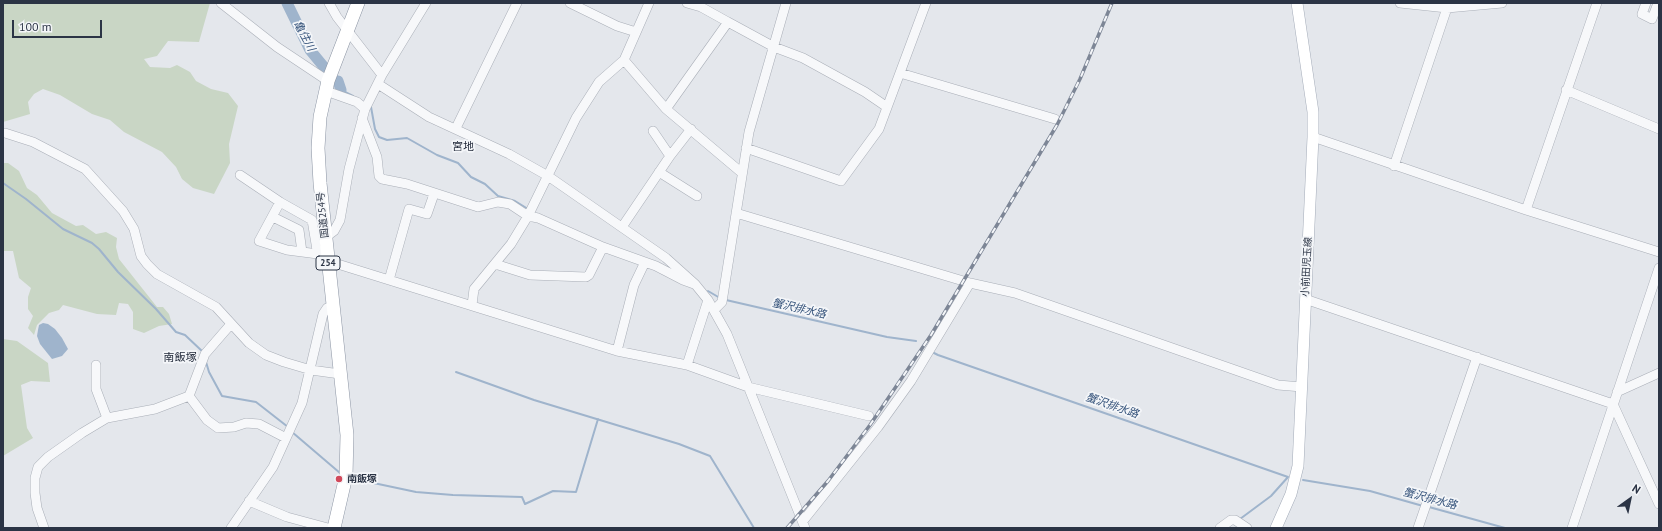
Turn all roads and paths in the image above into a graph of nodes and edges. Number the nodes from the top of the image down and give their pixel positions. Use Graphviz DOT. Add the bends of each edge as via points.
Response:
graph roads {
  1 [pos="221,3"];
  2 [pos="329,3"];
  3 [pos="358,3"];
  4 [pos="517,3"];
  5 [pos="570,3"];
  6 [pos="649,3"];
  7 [pos="687,3"];
  8 [pos="786,3"];
  9 [pos="926,3"];
  10 [pos="1297,3"];
  11 [pos="1400,3"];
  12 [pos="1502,3"];
  13 [pos="1597,3"];
  14 [pos="1646,3"];
  15 [pos="1658,3"];
  16 [pos="425,4"];
  17 [pos="1448,8"];
  18 [pos="728,22"];
  19 [pos="347,31"];
  20 [pos="636,32"];
  21 [pos="774,47"];
  22 [pos="624,60"];
  23 [pos="900,73"];
  24 [pos="382,75"];
  25 [pos="378,84"];
  26 [pos="327,86"];
  27 [pos="1566,90"];
  28 [pos="887,107"];
  29 [pos="666,109"];
  30 [pos="364,113"];
  31 [pos="1055,119"];
  32 [pos="456,128"];
  33 [pos="691,129"];
  34 [pos="1659,129"];
  35 [pos="653,131"];
  36 [pos="5,133"];
  37 [pos="1313,137"];
  38 [pos="746,148"];
  39 [pos="670,156"];
  40 [pos="1394,166"];
  41 [pos="659,172"];
  42 [pos="742,173"];
  43 [pos="240,175"];
  44 [pos="548,176"];
  45 [pos="434,194"];
  46 [pos="697,196"];
  47 [pos="280,202"];
  48 [pos="1526,210"];
  49 [pos="736,213"];
  50 [pos="528,216"];
  51 [pos="273,217"];
  52 [pos="622,227"];
  53 [pos="326,237"];
  54 [pos="603,247"];
  55 [pos="302,252"];
  56 [pos="1659,252"];
  57 [pos="323,257"];
  58 [pos="645,262"];
  59 [pos="495,264"];
  60 [pos="1659,268"];
  61 [pos="389,280"];
  62 [pos="970,283"];
  63 [pos="695,284"];
  64 [pos="1305,299"];
  65 [pos="708,300"];
  66 [pos="472,305"];
  67 [pos="333,308"];
  68 [pos="714,310"];
  69 [pos="231,324"];
  70 [pos="617,351"];
  71 [pos="1477,357"];
  72 [pos="96,364"];
  73 [pos="687,365"];
  74 [pos="311,370"];
  75 [pos="1659,373"];
  76 [pos="340,374"];
  77 [pos="748,387"];
  78 [pos="1302,387"];
  79 [pos="1617,392"];
  80 [pos="189,396"];
  81 [pos="1613,404"];
  82 [pos="869,416"];
  83 [pos="107,418"];
  84 [pos="286,438"];
  85 [pos="249,501"];
  86 [pos="1659,504"];
  87 [pos="804,525"];
  88 [pos="44,528"];
  89 [pos="231,528"];
  90 [pos="328,528"];
  91 [pos="334,528"];
  92 [pos="1220,528"];
  93 [pos="1247,528"];
  94 [pos="1276,528"];
  95 [pos="1418,528"];
  96 [pos="1572,528"];
  1 -- 26 [label="street"];
  2 -- 19 [label="street"];
  3 -- 19 [label="highway, 国道254号 / 254"];
  4 -- 32 [label="street"];
  5 -- 20 [label="street" via="617,26"];
  6 -- 20 [label="street"];
  7 -- 18 [label="street" via="701,6"];
  8 -- 21 [label="street"];
  9 -- 23 [label="street"];
  10 -- 37 [label="main road, 小前田児玉線" via="1313,112"];
  11 -- 17 [label="street"];
  12 -- 17 [label="street"];
  13 -- 27 [label="street"];
  14 -- 15 [label="street" via="1642,14 1652,19"];
  16 -- 24 [label="street"];
  17 -- 40 [label="street"];
  18 -- 21 [label="street"];
  18 -- 29 [label="street"];
  19 -- 24 [label="street"];
  19 -- 26 [label="highway, 国道254号 / 254"];
  20 -- 22 [label="street"];
  21 -- 28 [label="street" via="803,58"];
  21 -- 38 [label="street"];
  22 -- 29 [label="street"];
  22 -- 44 [label="street" via="599,82 576,118"];
  23 -- 28 [label="street"];
  23 -- 31 [label="street"];
  24 -- 25 [label="street"];
  25 -- 30 [label="street"];
  25 -- 32 [label="street" via="429,117"];
  26 -- 30 [label="street" via="357,102"];
  26 -- 53 [label="highway, 国道254号 / 254" via="320,117 318,164"];
  27 -- 34 [label="street"];
  27 -- 48 [label="street"];
  28 -- 38 [label="street" via="879,129 841,181"];
  29 -- 33 [label="street"];
  30 -- 45 [label="street" via="377,157 379,176"];
  30 -- 53 [label="street" via="340,220 334,231"];
  32 -- 44 [label="street"];
  33 -- 39 [label="street"];
  33 -- 42 [label="street"];
  35 -- 39 [label="street"];
  36 -- 69 [label="street" via="34,142 85,169 123,211 134,229 147,264 157,274 216,308"];
  37 -- 40 [label="street"];
  37 -- 64 [label="main road, 小前田児玉線"];
  38 -- 42 [label="street"];
  39 -- 41 [label="street"];
  40 -- 48 [label="street"];
  41 -- 46 [label="street"];
  41 -- 52 [label="street"];
  42 -- 49 [label="street"];
  43 -- 47 [label="street"];
  44 -- 50 [label="street"];
  44 -- 52 [label="street"];
  45 -- 50 [label="street" via="478,207 498,202 510,204"];
  45 -- 61 [label="street" via="427,214 409,209"];
  47 -- 51 [label="street"];
  47 -- 57 [label="street" via="312,220"];
  48 -- 56 [label="street"];
  49 -- 62 [label="street"];
  49 -- 68 [label="street" via="722,302"];
  50 -- 54 [label="street"];
  50 -- 59 [label="street"];
  51 -- 55 [label="street" via="299,230"];
  51 -- 55 [label="street" via="259,241"];
  52 -- 63 [label="street" via="678,267"];
  53 -- 57 [label="highway, 国道254号 / 254"];
  54 -- 58 [label="street"];
  54 -- 59 [label="street" via="586,277 530,275"];
  55 -- 57 [label="street"];
  57 -- 61 [label="street"];
  57 -- 67 [label="highway, 国道254号 / 254"];
  58 -- 63 [label="street"];
  58 -- 70 [label="street" via="634,285"];
  59 -- 66 [label="street" via="474,289"];
  60 -- 79 [label="street"];
  61 -- 66 [label="street"];
  62 -- 78 [label="street" via="1015,293 1278,385"];
  62 -- 87 [label="street" via="911,381"];
  63 -- 65 [label="street"];
  64 -- 71 [label="street"];
  64 -- 78 [label="main road, 小前田児玉線"];
  65 -- 68 [label="street"];
  65 -- 73 [label="street"];
  66 -- 70 [label="street"];
  67 -- 74 [label="street" via="327,308 323,314"];
  67 -- 76 [label="highway, 国道254号 / 254"];
  68 -- 77 [label="street" via="727,334"];
  69 -- 74 [label="street" via="249,343 266,355"];
  69 -- 80 [label="street" via="205,354"];
  70 -- 73 [label="street"];
  71 -- 81 [label="street"];
  71 -- 95 [label="street"];
  72 -- 83 [label="street" via="96,389"];
  73 -- 77 [label="street"];
  74 -- 76 [label="street"];
  74 -- 84 [label="street" via="302,403"];
  75 -- 79 [label="street"];
  76 -- 91 [label="highway, 国道254号 / 254" via="346,412 348,455"];
  77 -- 82 [label="street"];
  77 -- 87 [label="street"];
  78 -- 94 [label="main road, 小前田児玉線" via="1297,471 1291,494"];
  79 -- 81 [label="street"];
  80 -- 83 [label="street" via="155,409"];
  80 -- 84 [label="street" via="206,420 218,428 246,423 259,424"];
  81 -- 86 [label="street"];
  81 -- 96 [label="street"];
  83 -- 88 [label="street" via="76,437 38,467 35,493"];
  84 -- 85 [label="street" via="273,467"];
  85 -- 89 [label="street"];
  85 -- 90 [label="street" via="287,517"];
  92 -- 93 [label="street" via="1231,520"];
}
